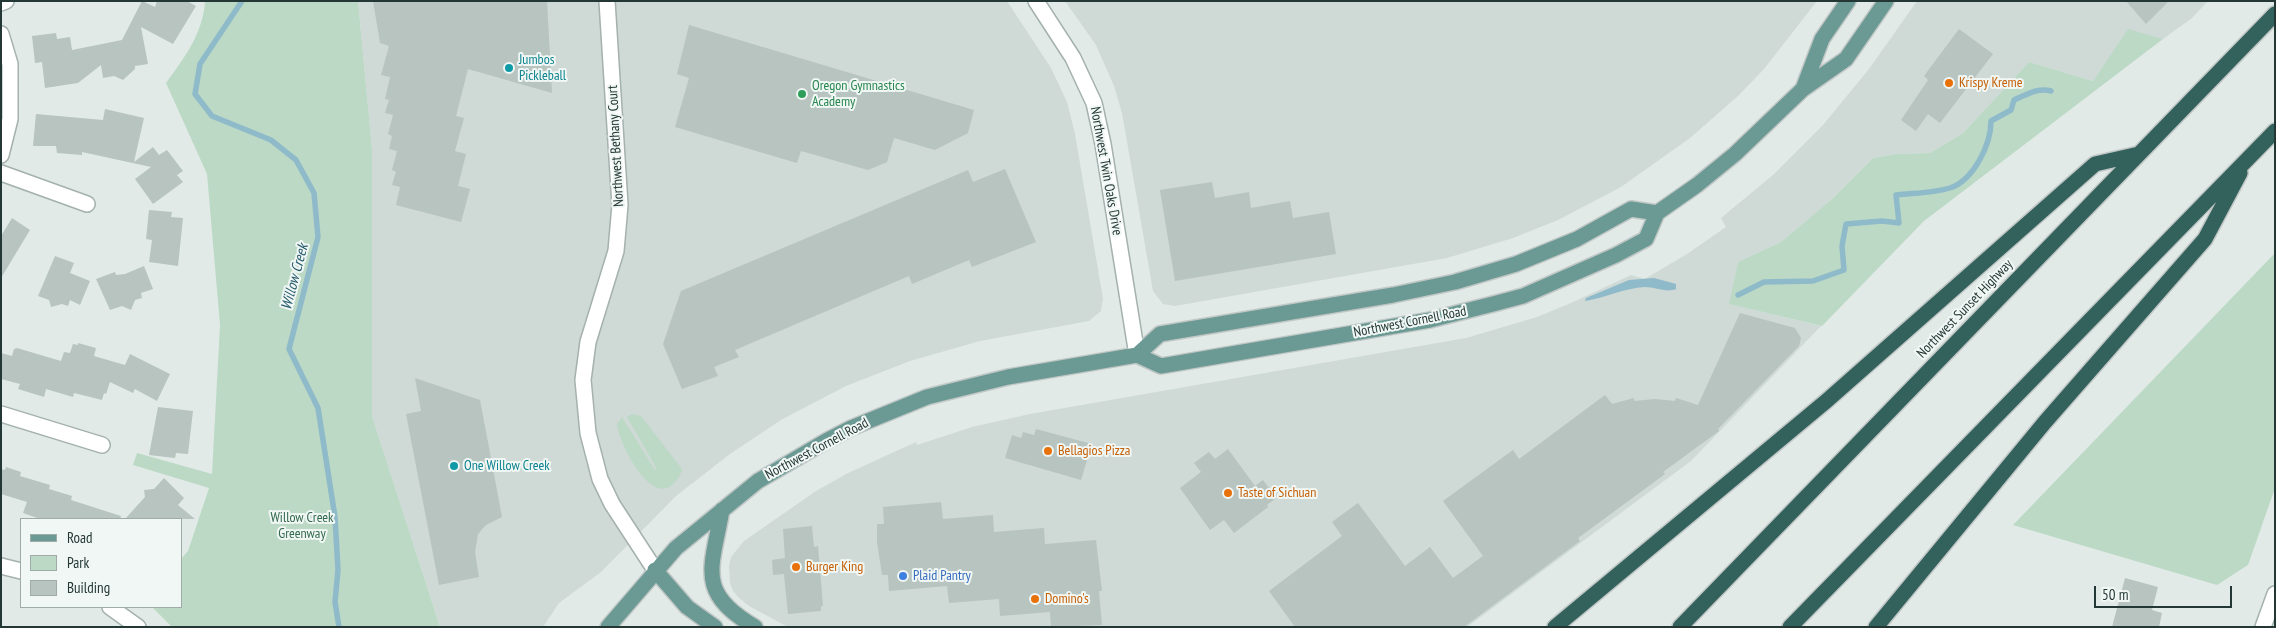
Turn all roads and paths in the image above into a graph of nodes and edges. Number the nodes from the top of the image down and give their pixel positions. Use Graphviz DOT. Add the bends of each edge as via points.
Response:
graph roads {
  1 [pos="6,1"];
  2 [pos="607,1"];
  3 [pos="1036,1"];
  4 [pos="1848,1"];
  5 [pos="1886,1"];
  6 [pos="1,3"];
  7 [pos="2275,14"];
  8 [pos="1,34"];
  9 [pos="1803,89"];
  10 [pos="2275,131"];
  11 [pos="2139,154"];
  12 [pos="1,155"];
  13 [pos="2249,157"];
  14 [pos="1,173"];
  15 [pos="88,204"];
  16 [pos="1657,213"];
  17 [pos="1137,355"];
  18 [pos="1,414"];
  19 [pos="102,445"];
  20 [pos="722,510"];
  21 [pos="1,566"];
  22 [pos="655,570"];
  23 [pos="20,571"];
  24 [pos="2275,594"];
  25 [pos="111,608"];
  26 [pos="138,627"];
  27 [pos="608,627"];
  28 [pos="715,627"];
  29 [pos="755,627"];
  30 [pos="1555,627"];
  31 [pos="1680,627"];
  32 [pos="1790,627"];
  33 [pos="1876,627"];
  34 [pos="2263,627"];
  1 -- 6 [label="street"];
  2 -- 22 [label="street, Northwest Bethany Court" via="620,205 616,251 588,342 583,380 588,433 600,479 612,504"];
  3 -- 17 [label="street, Northwest Twin Oaks Drive" via="1074,58 1094,103"];
  4 -- 9 [label="main road" via="1822,38"];
  5 -- 9 [label="main road" via="1846,59"];
  7 -- 11 [label="highway, Northwest Sunset Highway"];
  8 -- 12 [label="street" via="10,64 10,119"];
  9 -- 16 [label="main road" via="1735,154"];
  10 -- 13 [label="highway"];
  11 -- 30 [label="highway" via="2095,164 1824,403"];
  11 -- 31 [label="highway, Northwest Sunset Highway"];
  13 -- 32 [label="highway"];
  13 -- 33 [label="highway" via="2204,239 2045,422"];
  14 -- 15 [label="street"];
  16 -- 17 [label="main road" via="1632,209 1577,239 1516,264 1455,282 1160,334"];
  16 -- 17 [label="main road, Northwest Cornell Road" via="1646,239 1616,256 1552,284 1494,304 1430,320 1160,366"];
  17 -- 20 [label="main road, Northwest Cornell Road" via="1008,377 927,397 826,441 758,481"];
  18 -- 19 [label="street"];
  20 -- 22 [label="main road, Northwest Cornell Road"];
  20 -- 29 [label="main road" via="712,582 718,597 730,610"];
  21 -- 23 [label="street"];
  22 -- 27 [label="main road, Northwest Cornell Road"];
  22 -- 28 [label="main road" via="687,607"];
  24 -- 34 [label="street"];
  25 -- 26 [label="street"];
}
